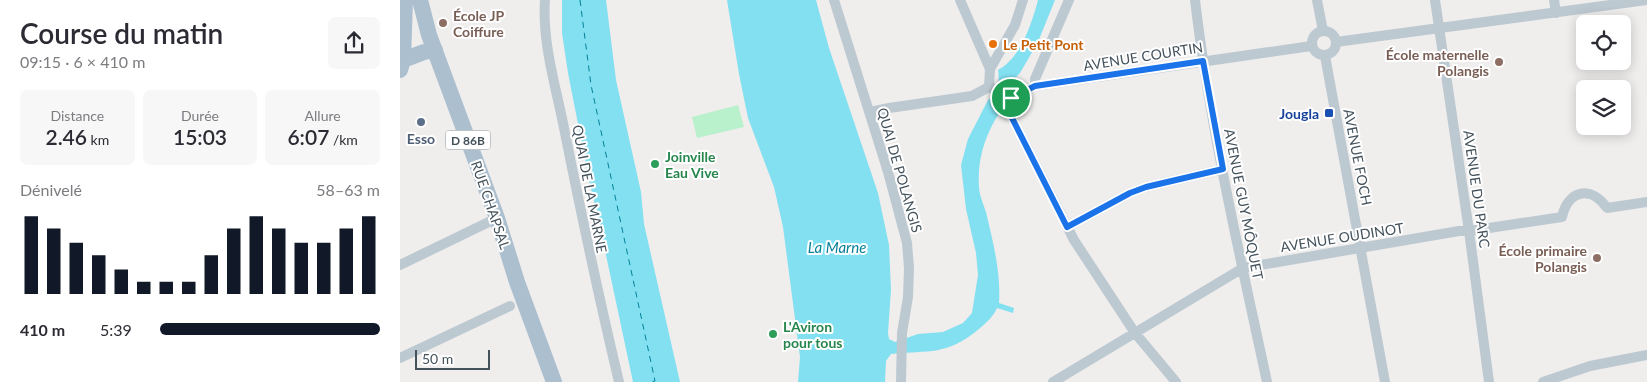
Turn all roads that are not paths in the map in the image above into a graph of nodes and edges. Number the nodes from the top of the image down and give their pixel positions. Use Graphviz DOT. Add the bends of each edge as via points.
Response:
graph roads {
  1 [pos="405,0"];
  2 [pos="420,0"];
  3 [pos="545,0"];
  4 [pos="834,0"];
  5 [pos="960,0"];
  6 [pos="1023,0"];
  7 [pos="1069,0"];
  8 [pos="1195,0"];
  9 [pos="1317,0"];
  10 [pos="1435,0"];
  11 [pos="1554,0"];
  12 [pos="1647,0"];
  13 [pos="1556,13"];
  14 [pos="1440,27"];
  15 [pos="1323,31"];
  16 [pos="1336,42"];
  17 [pos="1312,46"];
  18 [pos="435,50"];
  19 [pos="1325,56"];
  20 [pos="1203,61"];
  21 [pos="401,65"];
  22 [pos="990,69"];
  23 [pos="1035,86"];
  24 [pos="989,87"];
  25 [pos="1011,98"];
  26 [pos="870,112"];
  27 [pos="1223,169"];
  28 [pos="1647,202"];
  29 [pos="499,224"];
  30 [pos="1067,227"];
  31 [pos="1469,232"];
  32 [pos="1360,248"];
  33 [pos="400,265"];
  34 [pos="1243,268"];
  35 [pos="510,306"];
  36 [pos="1135,333"];
  37 [pos="1647,355"];
  38 [pos="400,358"];
  39 [pos="554,382"];
  40 [pos="566,382"];
  41 [pos="619,382"];
  42 [pos="900,382"];
  43 [pos="1053,382"];
  44 [pos="1176,382"];
  45 [pos="1267,382"];
  46 [pos="1385,382"];
  47 [pos="1489,382"];
  48 [pos="1544,382"];
  1 -- 21 [label="main road"];
  2 -- 18 [label="main road, RUE CHAPSAL"];
  3 -- 41 [label="street, QUAI DE LA MARNE" via="549,53"];
  4 -- 26 [label="street, QUAI DE POLANGIS"];
  5 -- 22 [label="street"];
  6 -- 22 [label="street" via="1015,25"];
  7 -- 23 [label="street" via="1035,79"];
  8 -- 20 [label="street, AVENUE GUY MÔQUET"];
  9 -- 15 [label="street"];
  10 -- 14 [label="street, AVENUE DU PARC"];
  11 -- 13 [label="street"];
  12 -- 13 [label="street"];
  13 -- 14 [label="street"];
  14 -- 16 [label="street"];
  14 -- 31 [label="street, AVENUE DU PARC"];
  15 -- 16 [label="street" via="1333,35"];
  15 -- 17 [label="street" via="1315,34"];
  16 -- 19 [label="street" via="1331,54"];
  17 -- 19 [label="street" via="1314,52"];
  17 -- 20 [label="street, AVENUE COURTIN"];
  18 -- 21 [label="main road" via="420,53"];
  18 -- 29 [label="main road, RUE CHAPSAL / D 86B"];
  19 -- 32 [label="street, AVENUE FOCH"];
  20 -- 23 [label="street, AVENUE COURTIN"];
  20 -- 27 [label="street, AVENUE GUY MÔQUET"];
  22 -- 24 [label="street"];
  23 -- 25 [label="street, AVENUE COURTIN"];
  24 -- 25 [label="street"];
  24 -- 26 [label="street" via="972,96"];
  25 -- 30 [label="street" via="1012,118"];
  26 -- 42 [label="street, QUAI DE POLANGIS" via="907,243 908,297 902,333"];
  27 -- 30 [label="street" via="1146,187"];
  27 -- 34 [label="street, AVENUE GUY MÔQUET"];
  28 -- 31 [label="street, AVENUE OUDINOT" via="1607,208 1593,194 1581,193 1570,198 1562,216"];
  29 -- 33 [label="street"];
  29 -- 39 [label="main road, RUE CHAPSAL / D 86B"];
  29 -- 40 [label="main road" via="524,272"];
  30 -- 36 [label="street"];
  31 -- 32 [label="street, AVENUE OUDINOT"];
  31 -- 47 [label="street, AVENUE DU PARC"];
  32 -- 34 [label="street, AVENUE OUDINOT"];
  32 -- 46 [label="street, AVENUE FOCH"];
  34 -- 36 [label="street, AVENUE OUDINOT"];
  34 -- 45 [label="street, AVENUE GUY MÔQUET"];
  35 -- 38 [label="street"];
  36 -- 43 [label="street, AVENUE OUDINOT"];
  36 -- 44 [label="street"];
  37 -- 48 [label="street" via="1590,366"];
}
